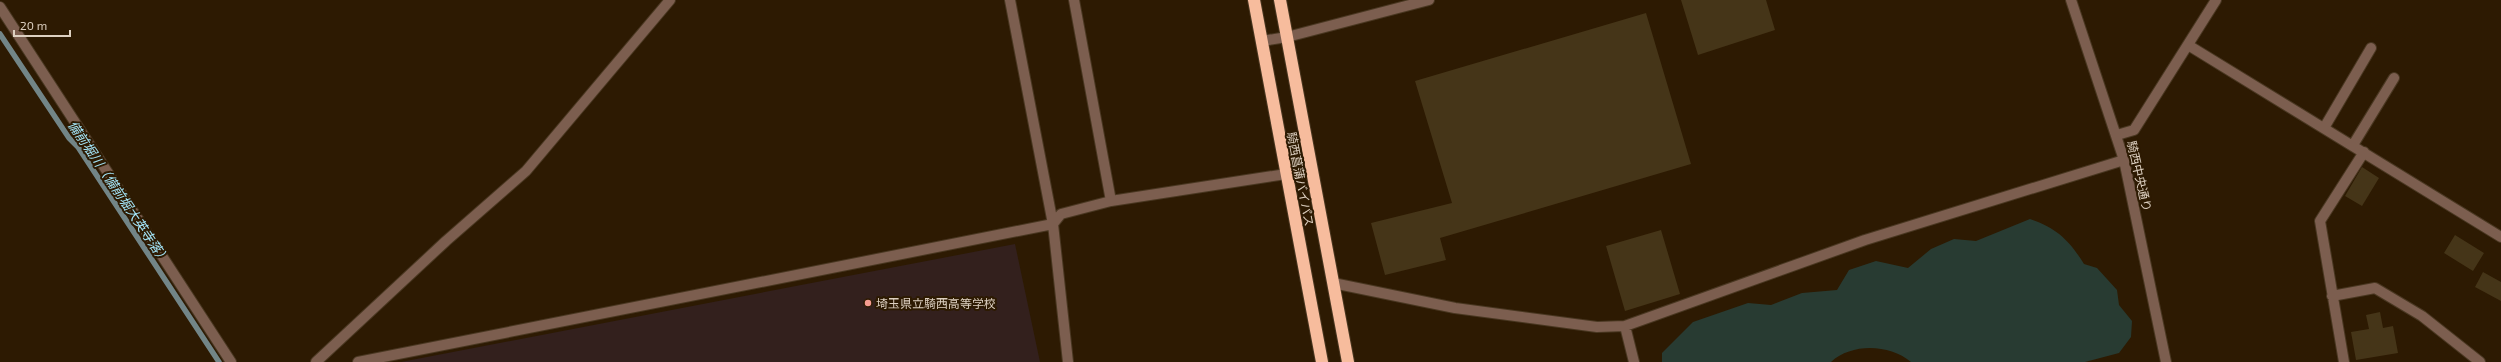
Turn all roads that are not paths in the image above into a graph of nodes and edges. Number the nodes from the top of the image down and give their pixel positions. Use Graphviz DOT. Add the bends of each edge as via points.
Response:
graph roads {
  1 [pos="670,0"];
  2 [pos="1010,0"];
  3 [pos="1074,0"];
  4 [pos="1254,0"];
  5 [pos="1280,0"];
  6 [pos="1428,0"];
  7 [pos="2071,0"];
  8 [pos="2216,0"];
  9 [pos="0,7"];
  10 [pos="1287,37"];
  11 [pos="1262,41"];
  12 [pos="2188,45"];
  13 [pos="2371,48"];
  14 [pos="2394,78"];
  15 [pos="2324,128"];
  16 [pos="2117,135"];
  17 [pos="2353,145"];
  18 [pos="2364,152"];
  19 [pos="2124,160"];
  20 [pos="1286,174"];
  21 [pos="1111,201"];
  22 [pos="1052,224"];
  23 [pos="2501,238"];
  24 [pos="1333,283"];
  25 [pos="2332,296"];
  26 [pos="1625,326"];
  27 [pos="323,360"];
  28 [pos="231,362"];
  29 [pos="358,362"];
  30 [pos="1068,362"];
  31 [pos="1322,362"];
  32 [pos="1348,362"];
  33 [pos="1634,362"];
  34 [pos="2166,362"];
  35 [pos="2344,362"];
  36 [pos="2480,362"];
  1 -- 27 [label="street" via="526,171 446,241"];
  2 -- 22 [label="street"];
  3 -- 21 [label="street"];
  4 -- 11 [label="highway, 騎西菖蒲バイパス"];
  5 -- 10 [label="highway, 騎西菖蒲バイパス"];
  6 -- 10 [label="street"];
  7 -- 16 [label="street, 騎西中央通り"];
  8 -- 12 [label="street"];
  9 -- 28 [label="street"];
  10 -- 11 [label="street"];
  10 -- 24 [label="highway, 騎西菖蒲バイパス"];
  11 -- 20 [label="highway, 騎西菖蒲バイパス"];
  12 -- 15 [label="street"];
  12 -- 16 [label="street" via="2134,130"];
  13 -- 15 [label="street"];
  14 -- 17 [label="street"];
  15 -- 17 [label="street"];
  16 -- 19 [label="street, 騎西中央通り"];
  17 -- 18 [label="street"];
  18 -- 23 [label="street"];
  18 -- 25 [label="street" via="2320,220"];
  19 -- 26 [label="street" via="1865,240"];
  19 -- 34 [label="street, 騎西中央通り"];
  20 -- 21 [label="street"];
  20 -- 31 [label="highway, 騎西菖蒲バイパス"];
  21 -- 22 [label="street" via="1061,214"];
  22 -- 29 [label="street"];
  22 -- 30 [label="street"];
  24 -- 26 [label="street" via="1455,308 1598,328"];
  24 -- 32 [label="highway, 騎西菖蒲バイパス"];
  25 -- 35 [label="street"];
  25 -- 36 [label="street" via="2375,288 2422,316"];
  26 -- 33 [label="street"];
}
